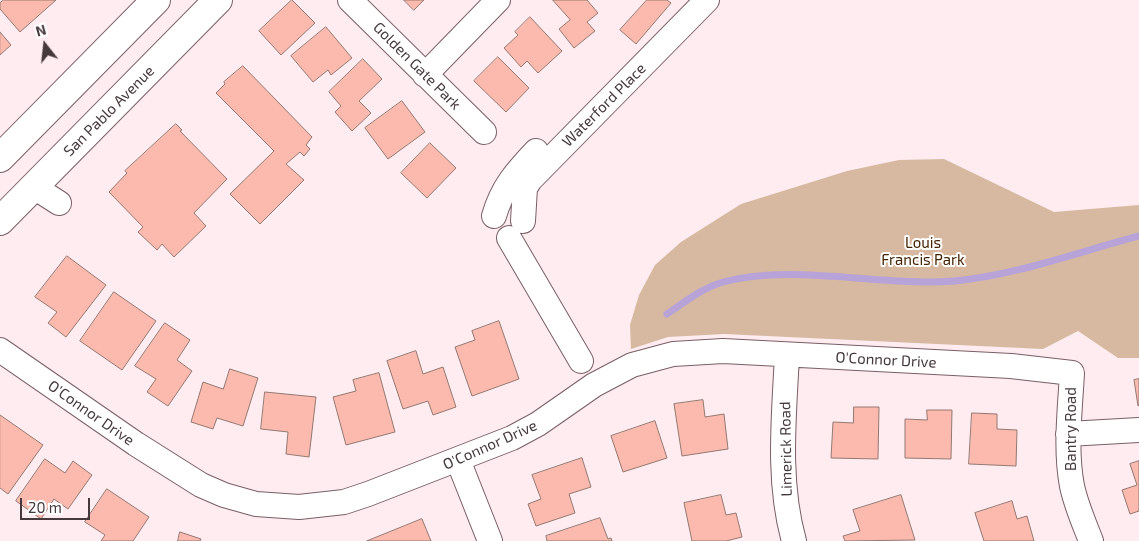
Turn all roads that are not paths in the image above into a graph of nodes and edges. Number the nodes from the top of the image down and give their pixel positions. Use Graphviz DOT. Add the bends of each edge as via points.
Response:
graph roads {
  1 [pos="156,0"];
  2 [pos="218,0"];
  3 [pos="350,0"];
  4 [pos="498,0"];
  5 [pos="688,0"];
  6 [pos="707,0"];
  7 [pos="425,75"];
  8 [pos="484,132"];
  9 [pos="0,158"];
  10 [pos="34,187"];
  11 [pos="59,203"];
  12 [pos="0,221"];
  13 [pos="516,229"];
  14 [pos="0,350"];
  15 [pos="787,355"];
  16 [pos="581,360"];
  17 [pos="1072,373"];
  18 [pos="1139,430"];
  19 [pos="1068,434"];
  20 [pos="458,460"];
  21 [pos="490,541"];
  22 [pos="794,541"];
  23 [pos="1091,541"];
  1 -- 9 [label="main road"];
  2 -- 10 [label="main road, San Pablo Avenue"];
  3 -- 7 [label="street, Golden Gate Park"];
  4 -- 7 [label="street"];
  5 -- 13 [label="street, Waterford Place" via="513,175 499,199 494,229 499,235"];
  6 -- 13 [label="street, Waterford Place" via="530,180 525,188"];
  7 -- 8 [label="street, Golden Gate Park"];
  10 -- 11 [label="street"];
  10 -- 12 [label="main road, San Pablo Avenue"];
  13 -- 16 [label="street, Waterford Place"];
  14 -- 20 [label="street, O'Connor Drive" via="179,472 201,485 242,500 299,507 344,502"];
  15 -- 17 [label="street, O'Connor Drive" via="1012,366"];
  15 -- 20 [label="street, O'Connor Drive" via="698,351 632,365 526,431"];
  15 -- 22 [label="street, Limerick Road" via="783,472"];
  17 -- 19 [label="street, Bantry Road"];
  18 -- 19 [label="street"];
  19 -- 23 [label="street, Bantry Road" via="1072,488"];
  20 -- 21 [label="street"];
}
